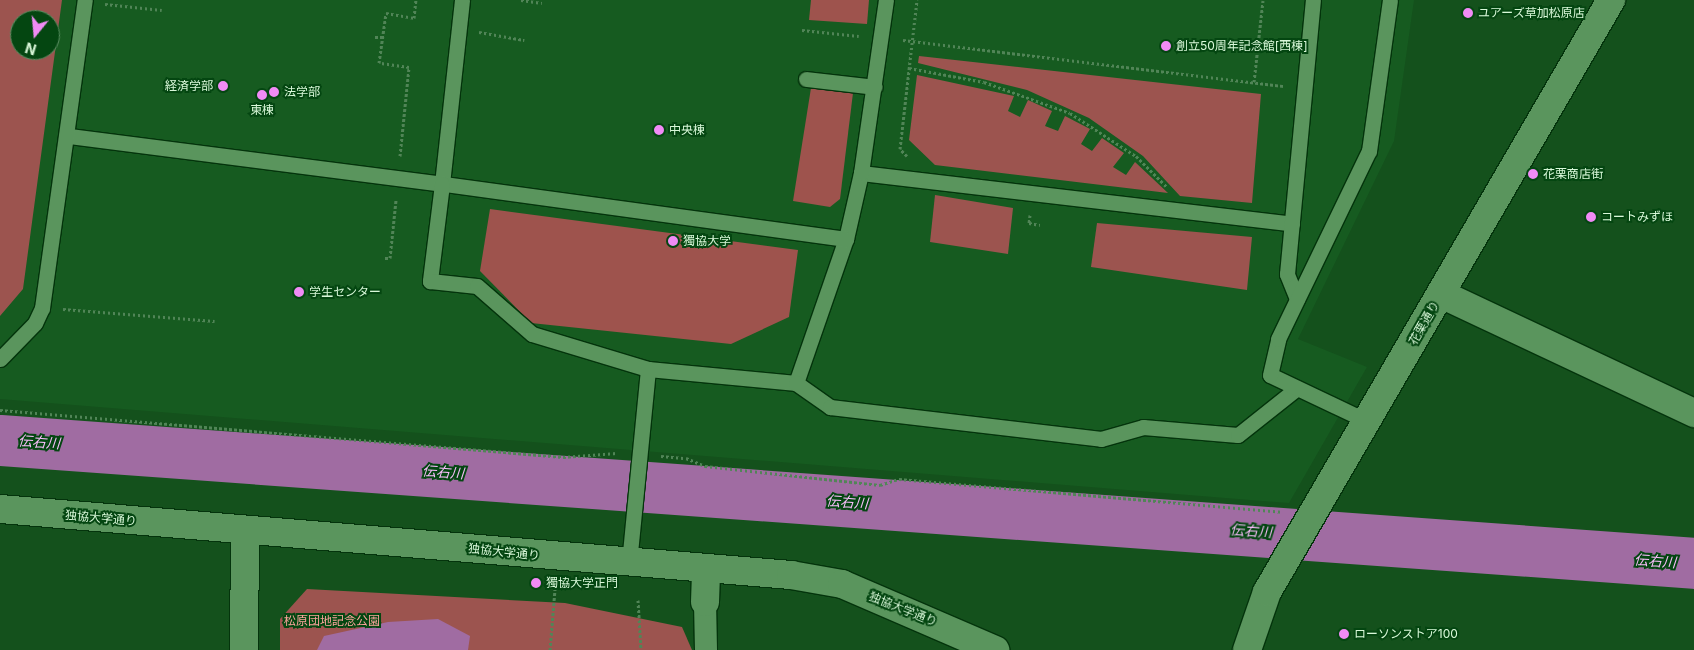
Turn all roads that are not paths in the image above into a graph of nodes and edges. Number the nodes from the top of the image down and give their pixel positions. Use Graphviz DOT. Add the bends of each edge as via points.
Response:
graph roads {
  1 [pos="85,0"];
  2 [pos="462,0"];
  3 [pos="886,0"];
  4 [pos="1313,0"];
  5 [pos="1390,0"];
  6 [pos="1611,0"];
  7 [pos="806,79"];
  8 [pos="875,87"];
  9 [pos="69,136"];
  10 [pos="861,173"];
  11 [pos="442,184"];
  12 [pos="1292,224"];
  13 [pos="846,239"];
  14 [pos="1441,294"];
  15 [pos="1297,299"];
  16 [pos="0,360"];
  17 [pos="648,369"];
  18 [pos="796,383"];
  19 [pos="1297,388"];
  20 [pos="1694,413"];
  21 [pos="1367,421"];
  22 [pos="0,509"];
  23 [pos="244,530"];
  24 [pos="629,563"];
  25 [pos="706,571"];
  26 [pos="705,602"];
  27 [pos="244,650"];
  28 [pos="706,650"];
  29 [pos="995,650"];
  30 [pos="1247,650"];
  1 -- 9 [label="lane"];
  2 -- 11 [label="lane"];
  3 -- 8 [label="lane"];
  4 -- 12 [label="lane"];
  5 -- 15 [label="lane" via="1369,151"];
  6 -- 14 [label="street, 花栗通り"];
  7 -- 8 [label="lane"];
  8 -- 10 [label="lane"];
  9 -- 11 [label="lane"];
  9 -- 16 [label="lane" via="42,308 35,323"];
  10 -- 12 [label="lane"];
  10 -- 13 [label="lane"];
  11 -- 13 [label="lane"];
  11 -- 17 [label="lane" via="430,281 477,286 532,334"];
  12 -- 15 [label="lane" via="1287,274"];
  13 -- 18 [label="lane"];
  14 -- 20 [label="street"];
  14 -- 21 [label="street, 花栗通り"];
  15 -- 19 [label="lane" via="1278,340 1270,375"];
  17 -- 18 [label="lane"];
  17 -- 24 [label="lane"];
  18 -- 19 [label="lane" via="830,407 1101,439 1143,427 1238,435"];
  19 -- 21 [label="lane"];
  21 -- 30 [label="street, 花栗通り" via="1267,592"];
  22 -- 23 [label="street, 独協大学通り"];
  23 -- 24 [label="street, 独協大学通り"];
  23 -- 27 [label="street"];
  24 -- 25 [label="street, 独協大学通り"];
  25 -- 26 [label="street"];
  25 -- 29 [label="street, 独協大学通り" via="791,575 842,584"];
  26 -- 28 [label="street"];
}
